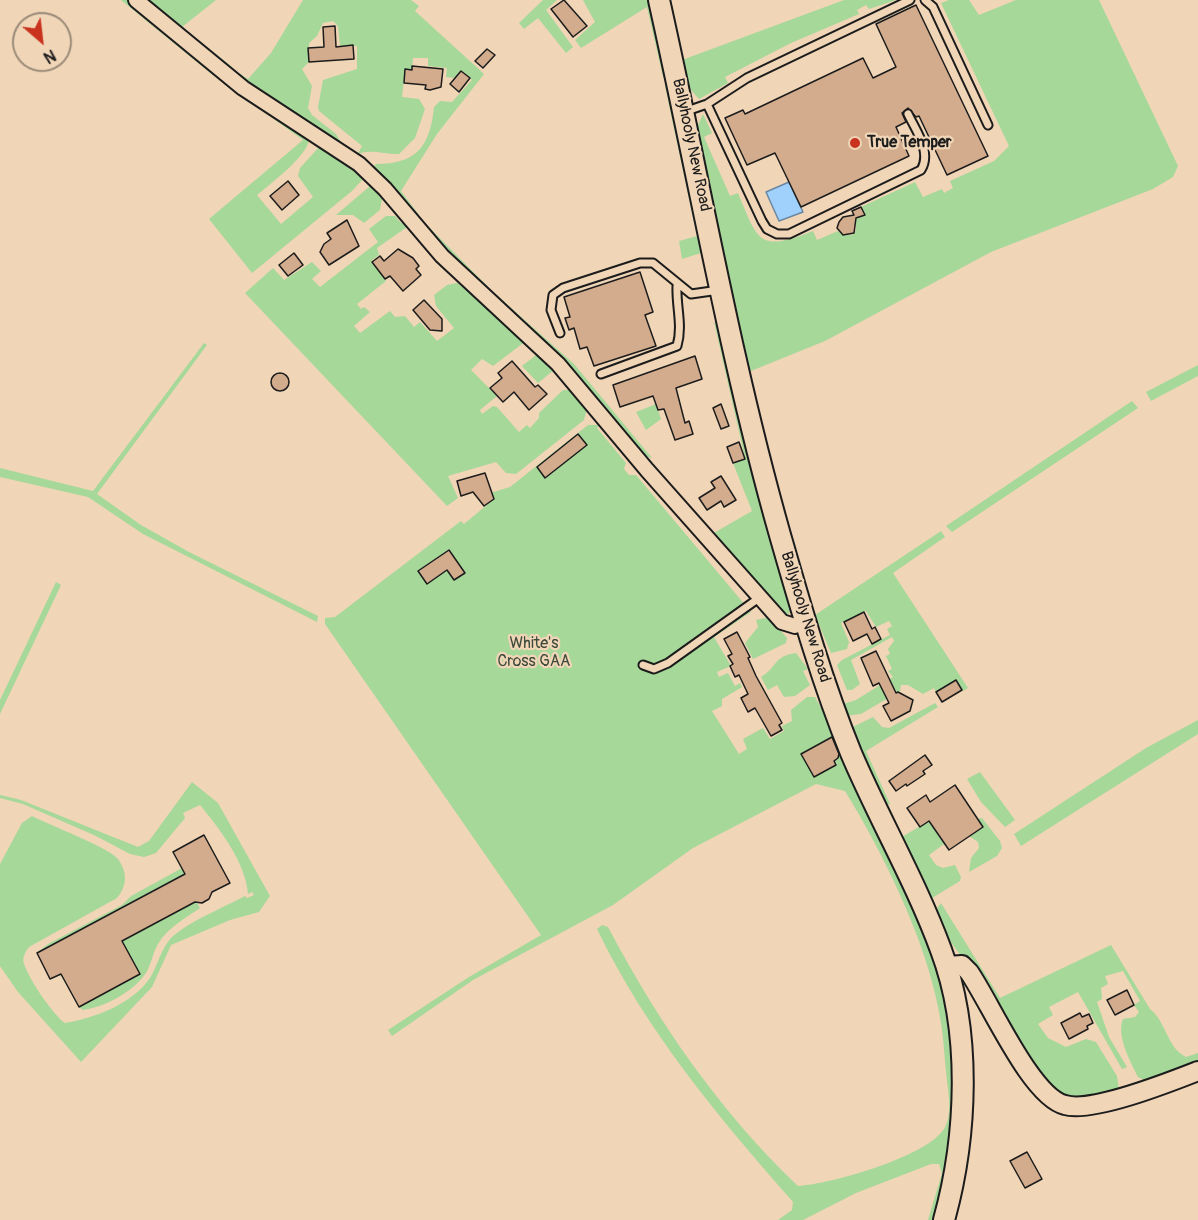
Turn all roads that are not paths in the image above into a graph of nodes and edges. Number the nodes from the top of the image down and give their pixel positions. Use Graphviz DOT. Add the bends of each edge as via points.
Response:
graph roads {
  1 [pos="136,0"];
  2 [pos="659,0"];
  3 [pos="909,0"];
  4 [pos="925,0"];
  5 [pos="707,104"];
  6 [pos="684,112"];
  7 [pos="908,114"];
  8 [pos="988,125"];
  9 [pos="677,285"];
  10 [pos="720,290"];
  11 [pos="560,333"];
  12 [pos="601,374"];
  13 [pos="759,598"];
  14 [pos="806,621"];
  15 [pos="643,665"];
  16 [pos="947,966"];
  17 [pos="1198,1071"];
  18 [pos="944,1220"];
  1 -- 13 [label="street" via="243,88 373,176 442,256 565,372"];
  2 -- 6 [label="main road, Ballyhooly New Road"];
  3 -- 5 [label="lane" via="747,78"];
  4 -- 8 [label="lane" via="933,7"];
  5 -- 6 [label="lane"];
  5 -- 7 [label="lane" via="762,221 777,234 810,226 921,170 927,161 925,152"];
  6 -- 10 [label="main road, Ballyhooly New Road"];
  9 -- 10 [label="lane" via="691,294"];
  9 -- 11 [label="lane" via="652,263 640,263 563,288 553,296 551,310"];
  9 -- 12 [label="lane" via="681,332 677,346"];
  10 -- 14 [label="main road, Ballyhooly New Road" via="741,390"];
  13 -- 14 [label="street" via="788,626"];
  13 -- 15 [label="lane" via="668,663 654,669"];
  14 -- 16 [label="main road, Ballyhooly New Road" via="851,751"];
  16 -- 17 [label="street" via="962,965 969,972 1041,1089 1063,1105 1107,1101"];
  16 -- 18 [label="main road, Ballyhooly New Road" via="959,1032 962,1122 956,1175"];
}
